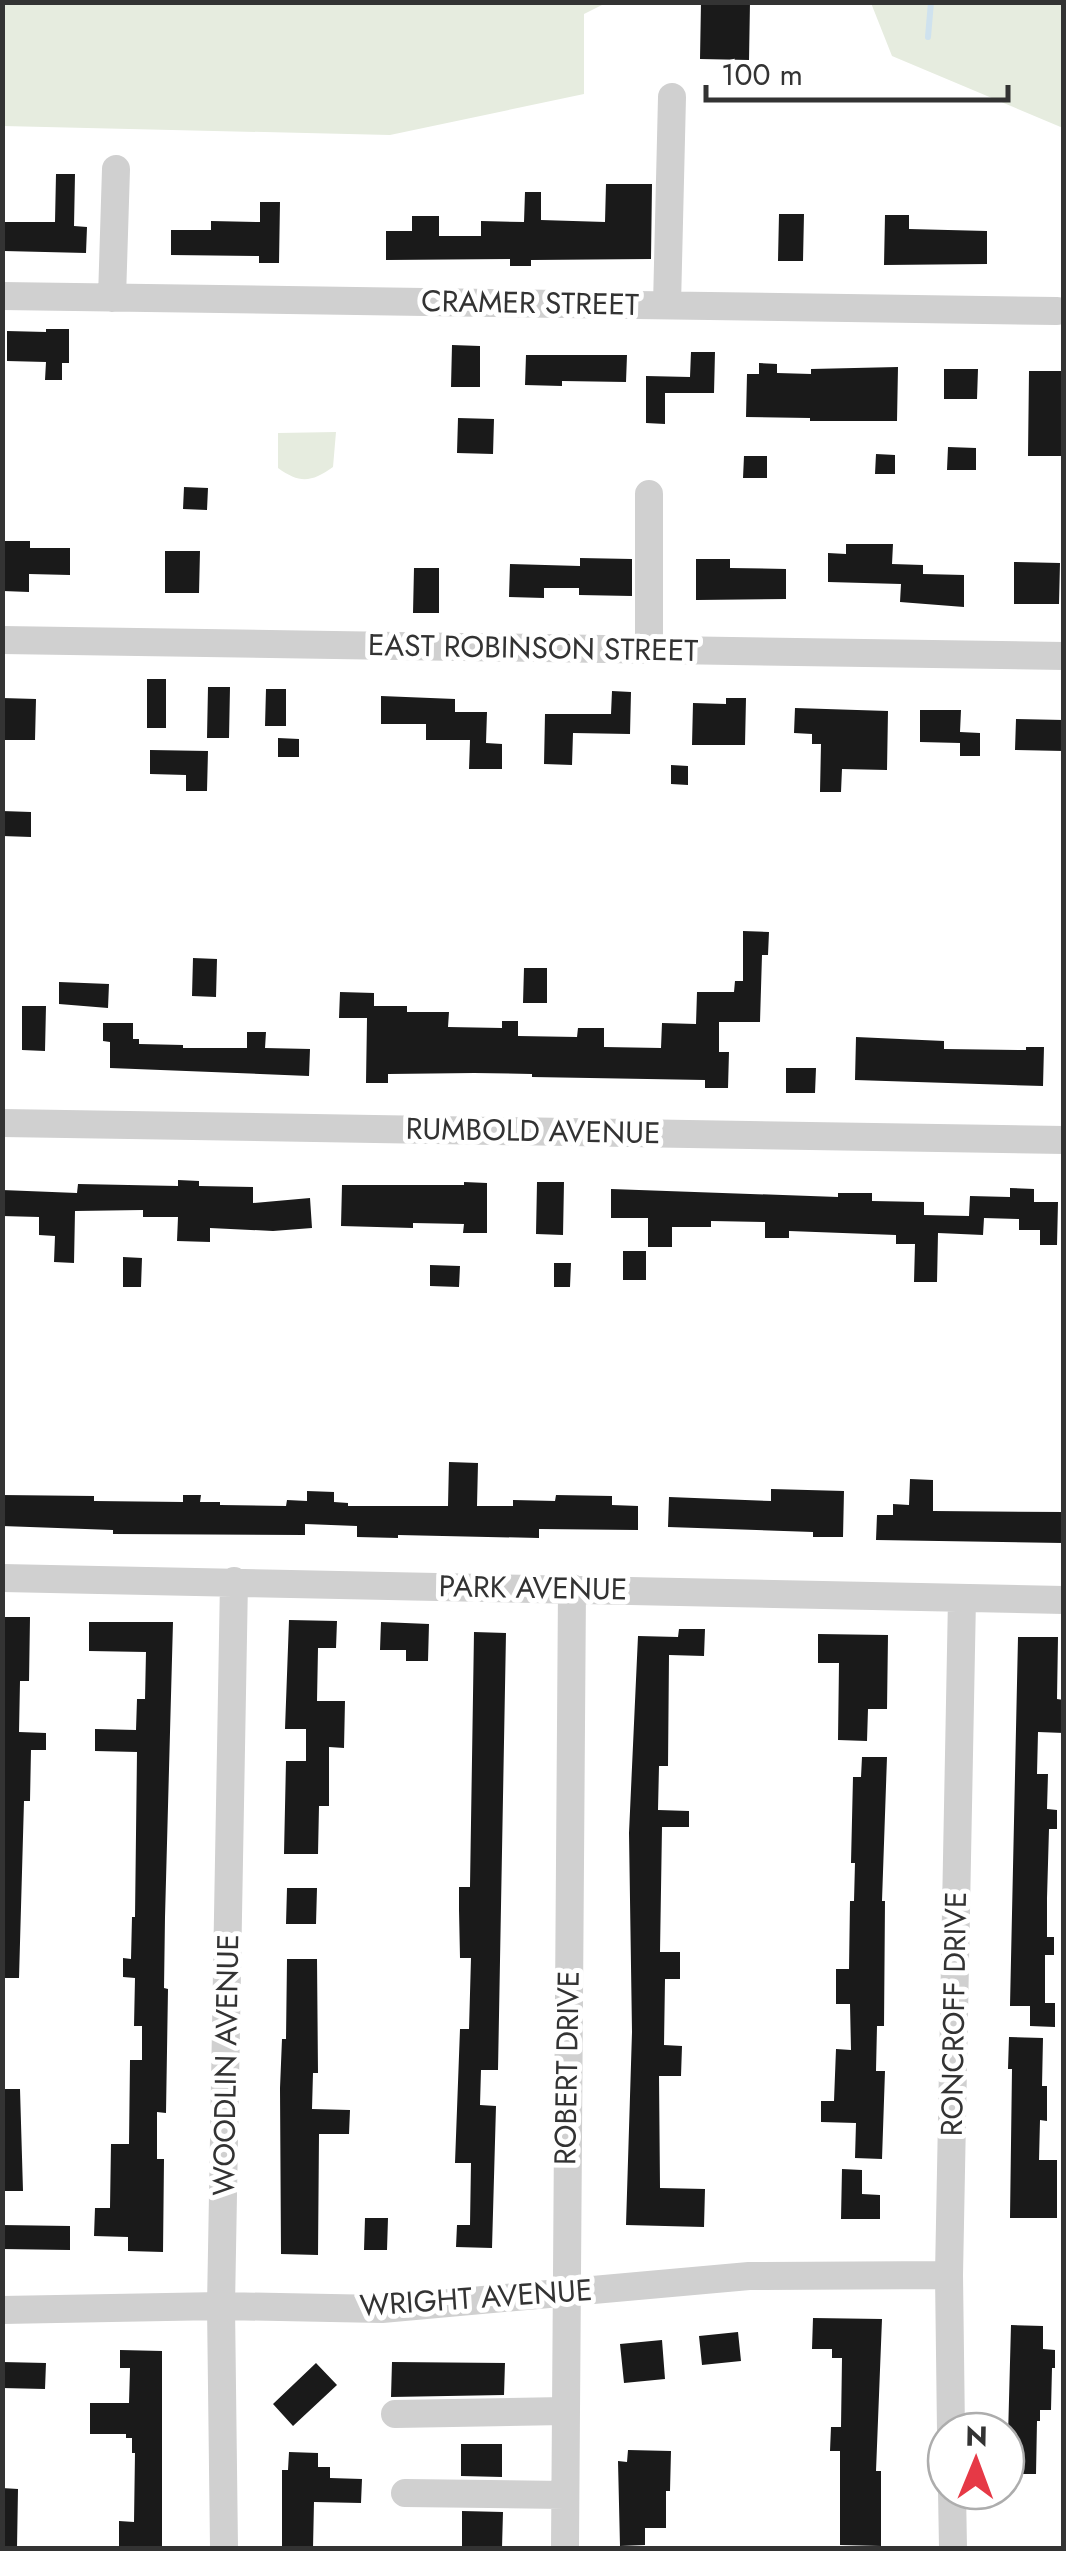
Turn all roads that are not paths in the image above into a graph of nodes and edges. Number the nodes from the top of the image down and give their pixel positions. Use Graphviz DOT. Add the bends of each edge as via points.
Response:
graph roads {
  1 [pos="672,97"];
  2 [pos="116,169"];
  3 [pos="2,296"];
  4 [pos="112,298"];
  5 [pos="667,305"];
  6 [pos="1057,311"];
  7 [pos="648,494"];
  8 [pos="2,640"];
  9 [pos="648,650"];
  10 [pos="1064,656"];
  11 [pos="2,1123"];
  12 [pos="1064,1140"];
  13 [pos="2,1578"];
  14 [pos="234,1581"];
  15 [pos="572,1588"];
  16 [pos="962,1598"];
  17 [pos="1064,1600"];
  18 [pos="948,2275"];
  19 [pos="565,2292"];
  20 [pos="222,2306"];
  21 [pos="2,2310"];
  22 [pos="951,2411"];
  23 [pos="565,2412"];
  24 [pos="394,2414"];
  25 [pos="405,2493"];
  26 [pos="565,2494"];
  27 [pos="953,2511"];
  28 [pos="224,2548"];
  29 [pos="565,2548"];
  30 [pos="954,2548"];
  1 -- 5 [label="street"];
  2 -- 4 [label="street"];
  3 -- 4 [label="street, CRAMER STREET"];
  4 -- 5 [label="street, CRAMER STREET"];
  5 -- 6 [label="street, CRAMER STREET"];
  7 -- 9 [label="street"];
  8 -- 9 [label="street, EAST ROBINSON STREET"];
  9 -- 10 [label="street, EAST ROBINSON STREET"];
  11 -- 12 [label="street, RUMBOLD AVENUE"];
  13 -- 14 [label="street, PARK AVENUE"];
  14 -- 15 [label="street, PARK AVENUE"];
  14 -- 20 [label="street, WOODLIN AVENUE"];
  15 -- 16 [label="street, PARK AVENUE"];
  15 -- 19 [label="street, ROBERT DRIVE"];
  16 -- 17 [label="street, PARK AVENUE"];
  16 -- 18 [label="street, RONCROFF DRIVE"];
  18 -- 19 [label="street, WRIGHT AVENUE" via="748,2276"];
  18 -- 22 [label="street, RONCROFF DRIVE"];
  19 -- 20 [label="street, WRIGHT AVENUE" via="382,2308"];
  19 -- 23 [label="street, ROBERT DRIVE"];
  20 -- 21 [label="street, WRIGHT AVENUE"];
  20 -- 28 [label="street, WOODLIN AVENUE"];
  23 -- 24 [label="street"];
  23 -- 26 [label="street, ROBERT DRIVE"];
  25 -- 26 [label="street"];
  26 -- 29 [label="street, ROBERT DRIVE"];
  27 -- 30 [label="street"];
}
